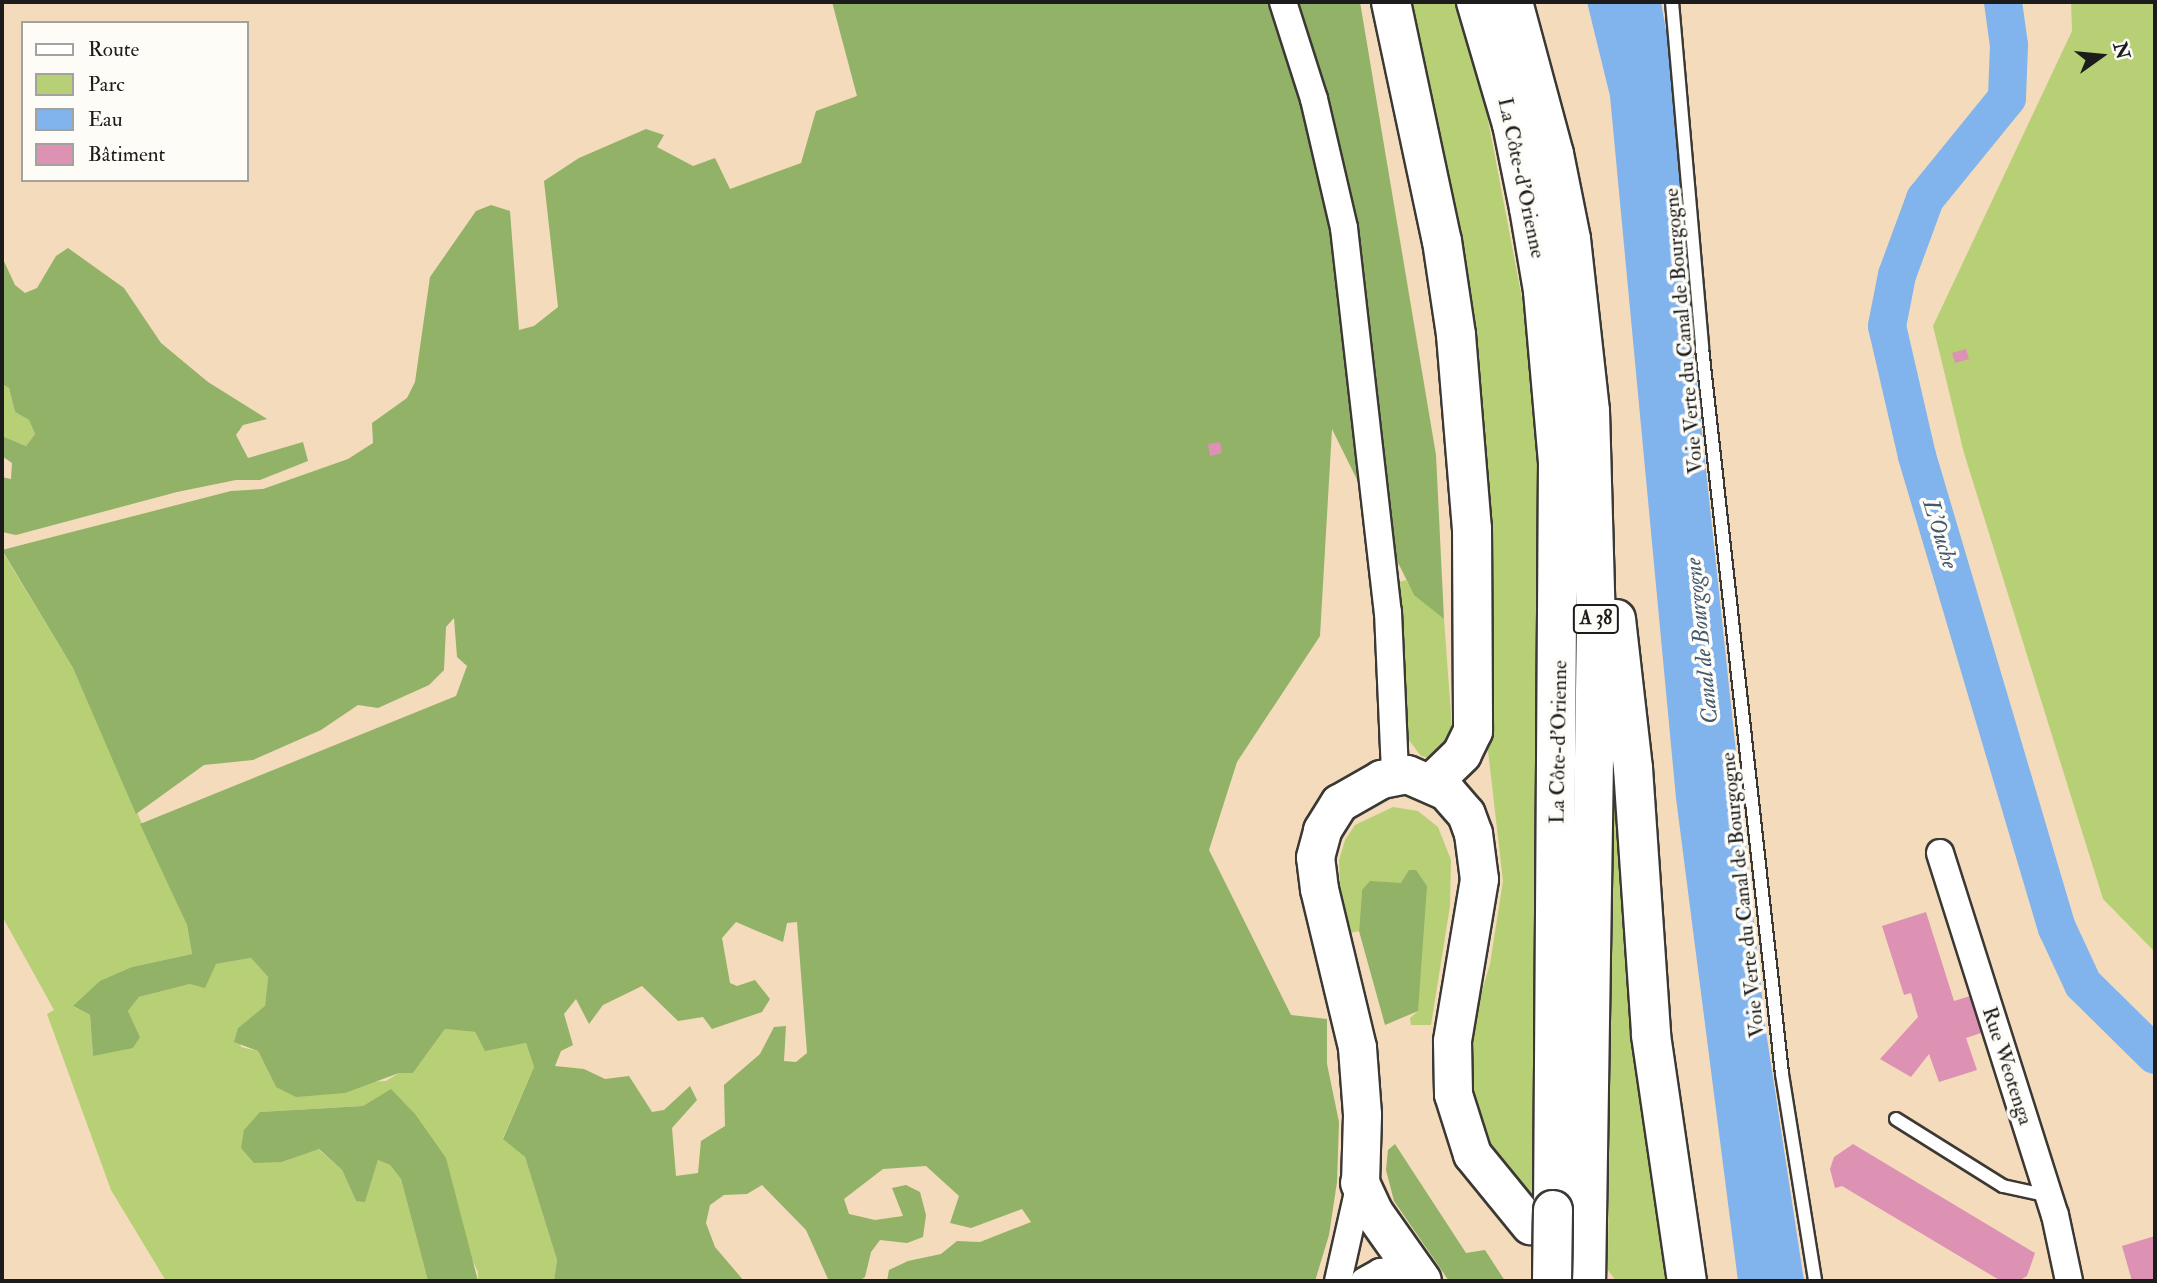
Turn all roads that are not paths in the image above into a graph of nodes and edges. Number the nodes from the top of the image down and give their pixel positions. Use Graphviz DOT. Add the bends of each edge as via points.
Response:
graph roads {
  1 [pos="1283,2"];
  2 [pos="1391,2"];
  3 [pos="1476,2"];
  4 [pos="1513,2"];
  5 [pos="1672,2"];
  6 [pos="1582,328"];
  7 [pos="1395,774"];
  8 [pos="1433,782"];
  9 [pos="1940,853"];
  10 [pos="1896,1119"];
  11 [pos="1360,1183"];
  12 [pos="2049,1196"];
  13 [pos="1542,1217"];
  14 [pos="1586,1263"];
  15 [pos="1418,1275"];
  16 [pos="1338,1281"];
  17 [pos="1364,1281"];
  18 [pos="1552,1281"];
  19 [pos="1687,1281"];
  20 [pos="1815,1281"];
  21 [pos="2069,1281"];
  1 -- 7 [label="street" via="1314,99 1344,228 1388,612"];
  2 -- 8 [label="highway" via="1442,242 1457,348 1472,528 1473,731 1462,754"];
  3 -- 13 [label="highway, La Côte-d'Orienne / A 38" via="1512,124 1530,208 1553,386 1561,589"];
  4 -- 6 [label="highway, La Côte-d'Orienne / A 38" via="1555,154"];
  5 -- 20 [label="lane, Voie Verte du Canal de Bourgogne" via="1703,348 1782,1074"];
  6 -- 14 [label="highway, La Côte-d'Orienne / A 38" via="1596,626"];
  6 -- 19 [label="highway" via="1633,768 1651,1035"];
  7 -- 8 [label="main road"];
  7 -- 11 [label="main road" via="1339,803 1322,830 1315,856 1357,1047 1362,1114"];
  8 -- 13 [label="main road" via="1466,814 1479,858 1476,909 1452,1041 1458,1117 1472,1154"];
  9 -- 12 [label="street, Rue Weotenga"];
  10 -- 12 [label="lane" via="2003,1186"];
  11 -- 15 [label="highway"];
  11 -- 16 [label="street"];
  12 -- 21 [label="street, Rue Weotenga"];
  13 -- 18 [label="highway, La Côte-d'Orienne / A 38, bridge"];
  15 -- 17 [label="street" via="1380,1272"];
}
